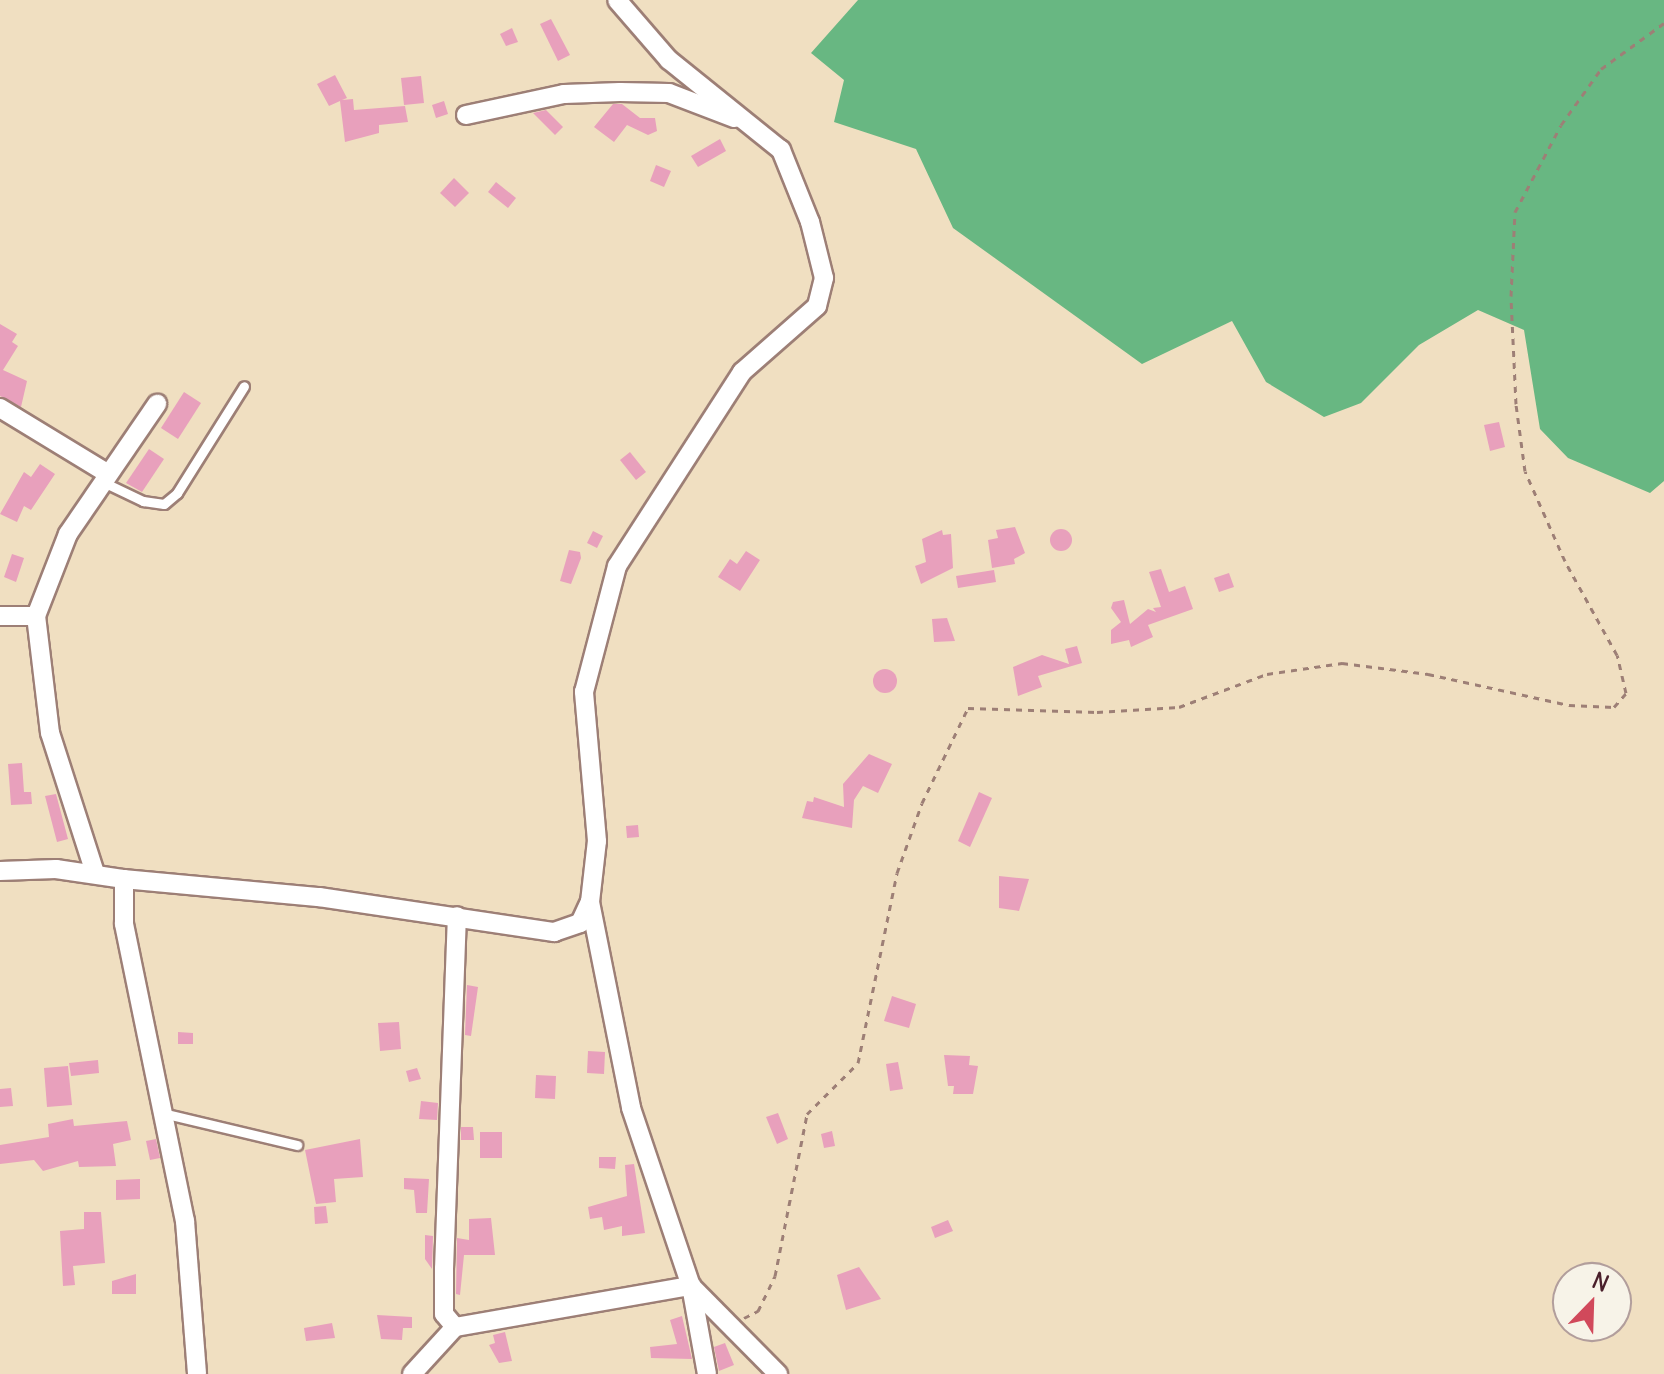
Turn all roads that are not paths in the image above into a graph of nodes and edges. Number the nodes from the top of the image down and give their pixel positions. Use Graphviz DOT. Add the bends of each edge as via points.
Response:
graph roads {
  1 [pos="617,0"];
  2 [pos="669,60"];
  3 [pos="669,93"];
  4 [pos="466,115"];
  5 [pos="744,121"];
  6 [pos="244,386"];
  7 [pos="157,404"];
  8 [pos="0,408"];
  9 [pos="104,477"];
  10 [pos="0,616"];
  11 [pos="36,616"];
  12 [pos="0,871"];
  13 [pos="95,873"];
  14 [pos="124,879"];
  15 [pos="590,902"];
  16 [pos="457,916"];
  17 [pos="159,1112"];
  18 [pos="297,1145"];
  19 [pos="691,1286"];
  20 [pos="455,1327"];
  21 [pos="418,1373"];
  22 [pos="197,1374"];
  23 [pos="707,1374"];
  24 [pos="778,1374"];
  1 -- 2 [label="street"];
  2 -- 3 [label="street"];
  2 -- 5 [label="street"];
  3 -- 4 [label="street" via="564,94"];
  3 -- 5 [label="street"];
  5 -- 15 [label="street" via="781,150 810,222 824,278 817,306 742,372 617,566 599,617 584,692 597,841"];
  6 -- 9 [label="lane" via="177,493 164,504 143,501"];
  7 -- 9 [label="street"];
  8 -- 9 [label="street"];
  9 -- 11 [label="street" via="68,534"];
  10 -- 11 [label="street"];
  11 -- 13 [label="street" via="50,733"];
  12 -- 13 [label="street"];
  13 -- 14 [label="street"];
  14 -- 16 [label="street"];
  14 -- 17 [label="street" via="124,924"];
  15 -- 16 [label="street" via="580,923 554,932"];
  15 -- 19 [label="street" via="631,1108"];
  16 -- 20 [label="street" via="444,1269 444,1314"];
  17 -- 18 [label="lane"];
  17 -- 22 [label="street" via="185,1221"];
  19 -- 20 [label="street"];
  19 -- 23 [label="street"];
  19 -- 24 [label="street"];
  20 -- 21 [label="street"];
}
